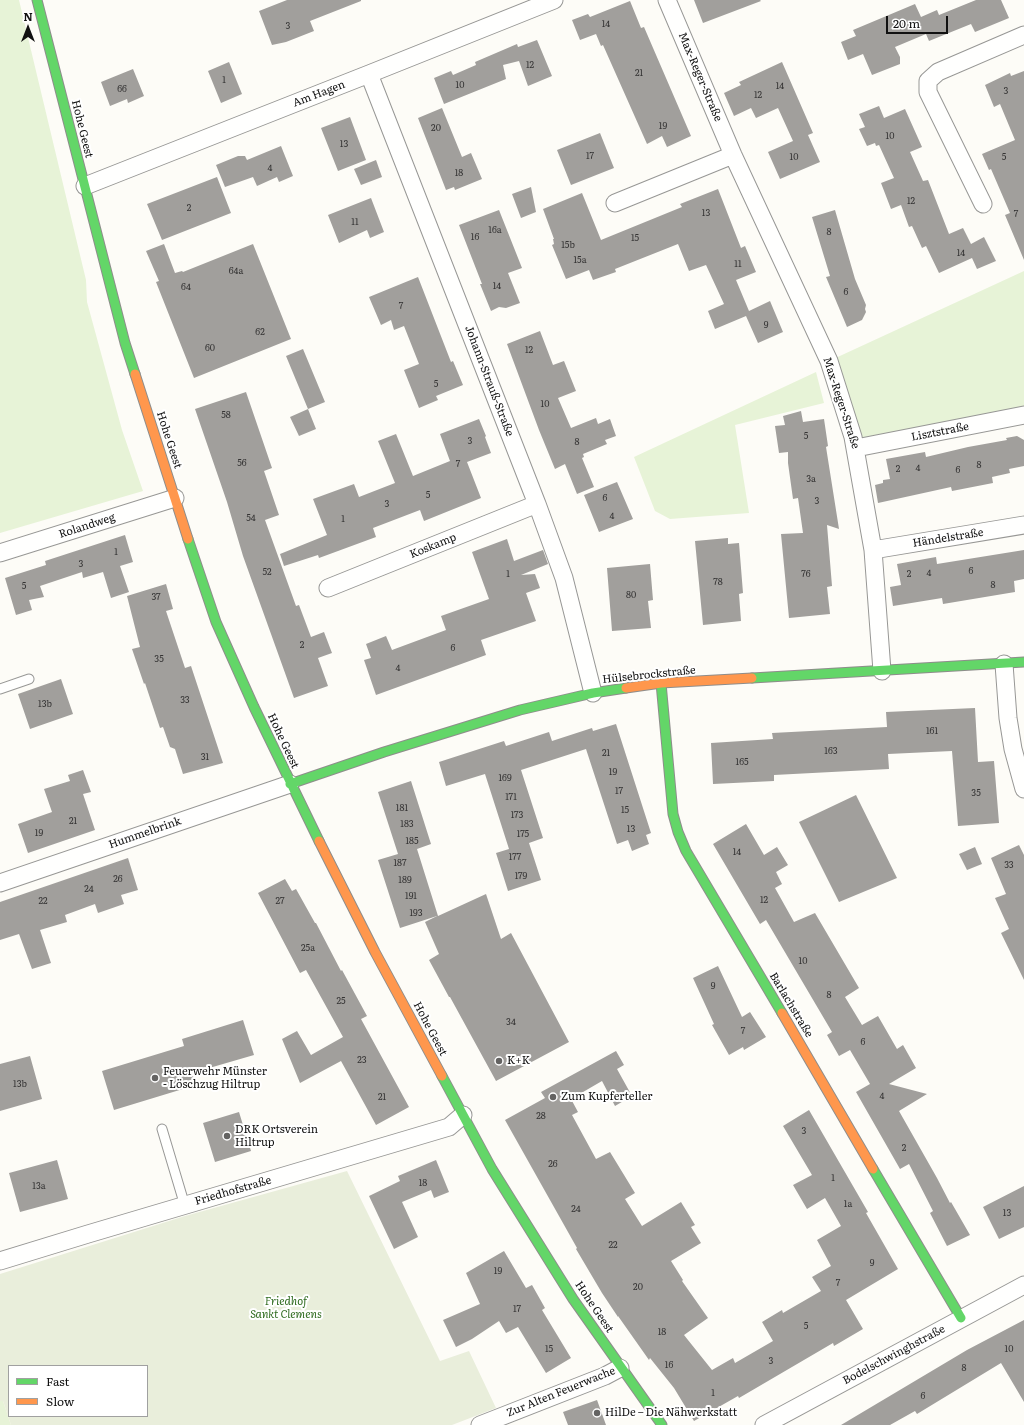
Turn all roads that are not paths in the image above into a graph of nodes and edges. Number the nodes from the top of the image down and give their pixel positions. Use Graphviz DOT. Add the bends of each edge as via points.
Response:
graph roads {
  1 [pos="37,0"];
  2 [pos="554,0"];
  3 [pos="667,0"];
  4 [pos="1024,35"];
  5 [pos="369,74"];
  6 [pos="733,155"];
  7 [pos="84,186"];
  8 [pos="615,203"];
  9 [pos="983,204"];
  10 [pos="1024,415"];
  11 [pos="856,448"];
  12 [pos="175,498"];
  13 [pos="537,504"];
  14 [pos="1024,525"];
  15 [pos="873,550"];
  16 [pos="0,554"];
  17 [pos="328,588"];
  18 [pos="1024,662"];
  19 [pos="1004,664"];
  20 [pos="882,670"];
  21 [pos="29,679"];
  22 [pos="661,683"];
  23 [pos="0,689"];
  24 [pos="593,693"];
  25 [pos="290,784"];
  26 [pos="1024,789"];
  27 [pos="0,883"];
  28 [pos="463,1116"];
  29 [pos="162,1129"];
  30 [pos="185,1206"];
  31 [pos="0,1261"];
  32 [pos="1024,1285"];
  33 [pos="961,1318"];
  34 [pos="620,1368"];
  35 [pos="480,1425"];
  36 [pos="662,1425"];
  37 [pos="764,1425"];
  1 -- 7 [label="street, Hohe Geest"];
  2 -- 5 [label="street, Am Hagen"];
  3 -- 6 [label="street, Max-Reger-Straße"];
  4 -- 9 [label="street" via="938,72 928,81 928,92"];
  5 -- 7 [label="street, Am Hagen"];
  5 -- 13 [label="street, Johann-Strauß-Straße"];
  6 -- 8 [label="street"];
  6 -- 11 [label="street, Max-Reger-Straße" via="829,361"];
  7 -- 12 [label="street, Hohe Geest" via="125,343"];
  10 -- 11 [label="street, Lisztstraße"];
  11 -- 15 [label="street, Max-Reger-Straße"];
  12 -- 16 [label="street, Rolandweg"];
  12 -- 25 [label="street, Hohe Geest" via="216,622"];
  13 -- 17 [label="street, Koskamp"];
  13 -- 24 [label="street, Johann-Strauß-Straße" via="564,578"];
  14 -- 15 [label="street, Händelstraße"];
  15 -- 20 [label="street, Max-Reger-Straße"];
  18 -- 19 [label="street, Hülsebrockstraße"];
  19 -- 20 [label="street, Hülsebrockstraße"];
  19 -- 26 [label="street" via="1008,718"];
  20 -- 22 [label="street, Hülsebrockstraße"];
  21 -- 23 [label="lane"];
  22 -- 24 [label="street, Hülsebrockstraße"];
  22 -- 33 [label="street, Barlachstraße" via="673,814 686,851"];
  24 -- 25 [label="street, Hülsebrockstraße" via="513,712"];
  25 -- 27 [label="street, Hummelbrink"];
  25 -- 28 [label="street, Hohe Geest" via="375,952"];
  28 -- 30 [label="street, Friedhofstraße" via="449,1127"];
  28 -- 34 [label="street, Hohe Geest" via="524,1222"];
  29 -- 30 [label="lane"];
  30 -- 31 [label="street, Friedhofstraße"];
  32 -- 33 [label="street, Bodelschwinghstraße"];
  33 -- 37 [label="street, Bodelschwinghstraße"];
  34 -- 35 [label="street, Zur Alten Feuerwache"];
  34 -- 36 [label="street, Hohe Geest"];
}
